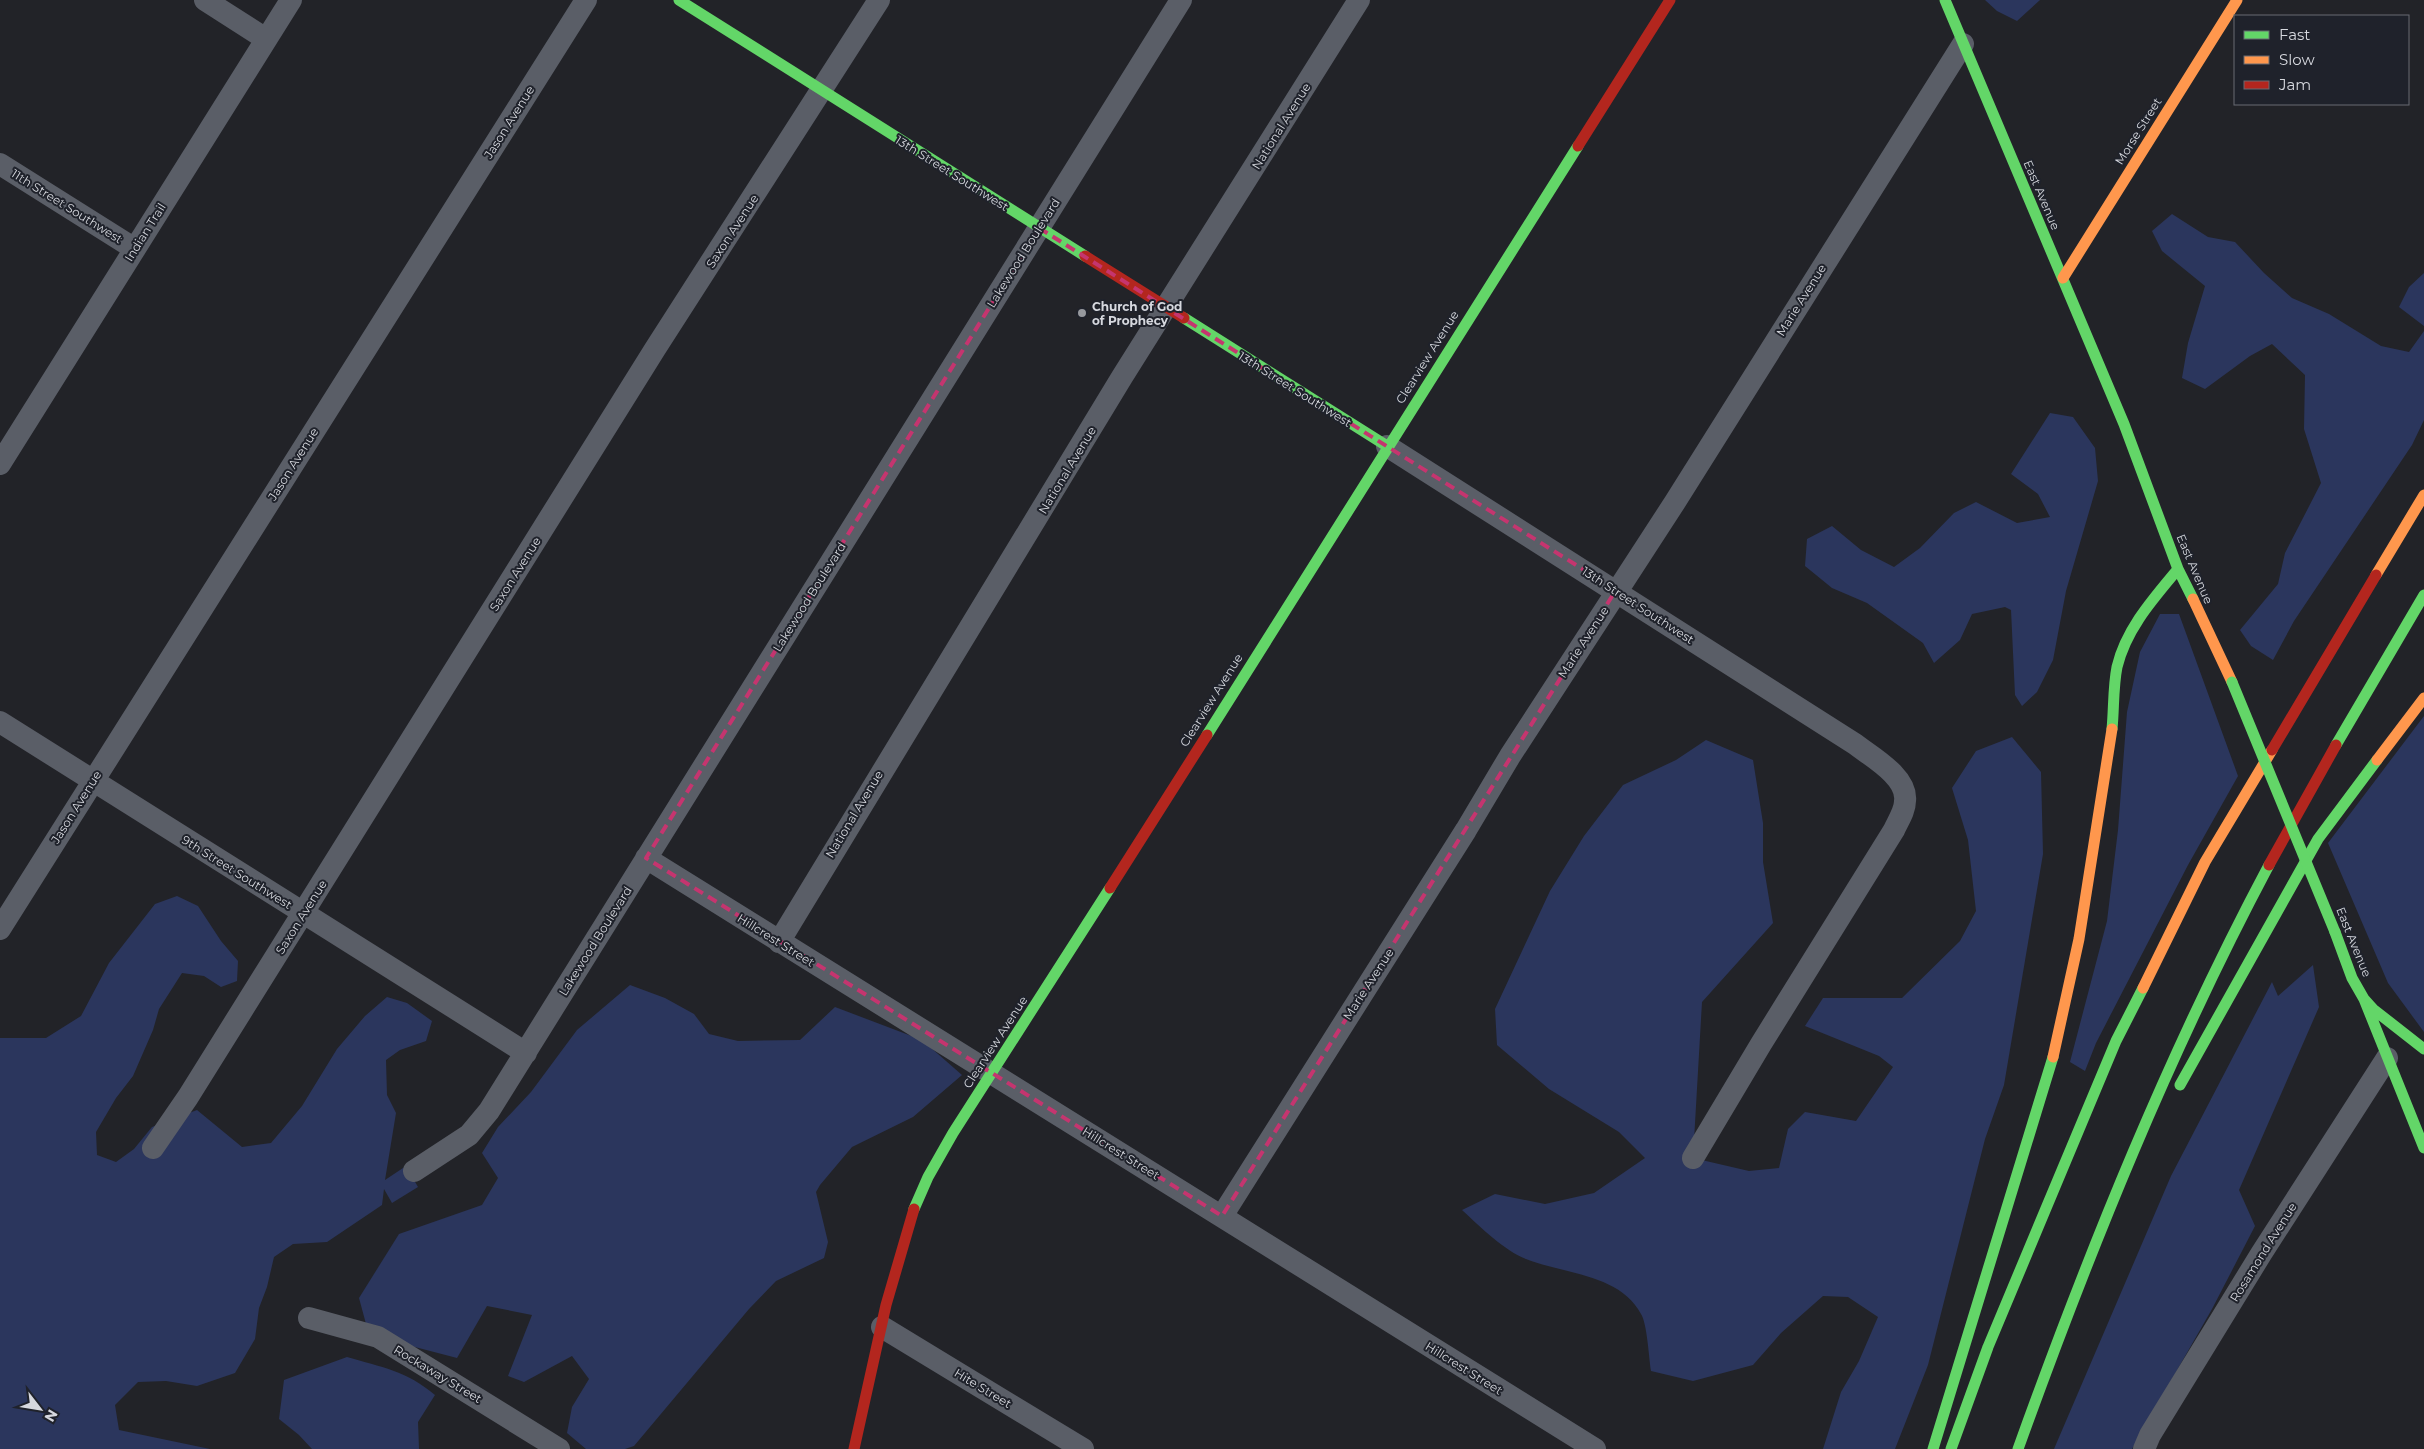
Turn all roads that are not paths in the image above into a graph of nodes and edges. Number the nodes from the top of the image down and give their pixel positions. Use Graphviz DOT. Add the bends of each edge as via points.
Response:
graph roads {
  1 [pos="205,0"];
  2 [pos="291,0"];
  3 [pos="586,0"];
  4 [pos="679,0"];
  5 [pos="879,0"];
  6 [pos="1181,0"];
  7 [pos="1359,0"];
  8 [pos="1670,0"];
  9 [pos="1945,0"];
  10 [pos="2237,0"];
  11 [pos="266,39"];
  12 [pos="1963,44"];
  13 [pos="822,90"];
  14 [pos="0,164"];
  15 [pos="1039,228"];
  16 [pos="135,249"];
  17 [pos="2063,278"];
  18 [pos="1167,308"];
  19 [pos="1387,446"];
  20 [pos="1,459"];
  21 [pos="2424,495"];
  22 [pos="2178,569"];
  23 [pos="1616,590"];
  24 [pos="2424,595"];
  25 [pos="2424,698"];
  26 [pos="0,722"];
  27 [pos="93,780"];
  28 [pos="646,858"];
  29 [pos="303,913"];
  30 [pos="0,929"];
  31 [pos="778,942"];
  32 [pos="2364,999"];
  33 [pos="2424,1049"];
  34 [pos="526,1053"];
  35 [pos="2387,1058"];
  36 [pos="993,1074"];
  37 [pos="2172,1100"];
  38 [pos="2162,1117"];
  39 [pos="153,1148"];
  40 [pos="2424,1148"];
  41 [pos="1693,1158"];
  42 [pos="414,1172"];
  43 [pos="1222,1216"];
  44 [pos="2105,1220"];
  45 [pos="309,1318"];
  46 [pos="882,1327"];
  47 [pos="559,1449"];
  48 [pos="854,1449"];
  49 [pos="1083,1449"];
  50 [pos="1595,1449"];
  51 [pos="1934,1449"];
  52 [pos="1951,1449"];
  53 [pos="2018,1449"];
  54 [pos="2144,1449"];
  1 -- 11 [label="street"];
  2 -- 11 [label="street, Indian Trail"];
  3 -- 27 [label="street, Jason Avenue"];
  4 -- 13 [label="main road, 13th Street Southwest"];
  5 -- 13 [label="street, Saxon Avenue"];
  6 -- 15 [label="street, Lakewood Boulevard"];
  7 -- 18 [label="street, National Avenue"];
  8 -- 19 [label="main road, Clearview Avenue"];
  9 -- 12 [label="main road, East Avenue"];
  10 -- 17 [label="main road, Morse Street"];
  11 -- 16 [label="street, Indian Trail"];
  12 -- 17 [label="main road, East Avenue"];
  12 -- 23 [label="street, Marie Avenue"];
  13 -- 15 [label="main road, 13th Street Southwest"];
  13 -- 29 [label="street, Saxon Avenue" via="655,349"];
  14 -- 16 [label="street, 11th Street Southwest"];
  15 -- 18 [label="main road, 13th Street Southwest"];
  15 -- 28 [label="street, Lakewood Boulevard"];
  16 -- 20 [label="street, Indian Trail"];
  17 -- 22 [label="main road, East Avenue" via="2124,424"];
  18 -- 19 [label="main road, 13th Street Southwest"];
  18 -- 31 [label="street, National Avenue"];
  19 -- 23 [label="street, 13th Street Southwest"];
  19 -- 36 [label="main road, Clearview Avenue"];
  21 -- 52 [label="main road" via="2205,862 2116,1041 1991,1338"];
  22 -- 32 [label="main road, East Avenue, bridge" via="2232,682 2352,978"];
  22 -- 51 [label="main road" via="2145,609 2128,637 2117,668 2110,751 2079,939 2050,1069"];
  23 -- 41 [label="street, 13th Street Southwest" via="1855,744 1891,772 1904,787 1906,799 1894,830"];
  23 -- 43 [label="street, Marie Avenue"];
  24 -- 44 [label="main road" via="2343,730 2258,886 2165,1077"];
  25 -- 37 [label="main road" via="2318,839"];
  26 -- 27 [label="street, 9th Street Southwest"];
  27 -- 29 [label="street, 9th Street Southwest"];
  27 -- 30 [label="street, Jason Avenue"];
  28 -- 31 [label="street, Hillcrest Street"];
  28 -- 34 [label="street, Lakewood Boulevard"];
  29 -- 34 [label="street, 9th Street Southwest"];
  29 -- 39 [label="street, Saxon Avenue"];
  31 -- 36 [label="street, Hillcrest Street"];
  32 -- 33 [label="main road"];
  32 -- 35 [label="main road, East Avenue"];
  34 -- 42 [label="street, Lakewood Boulevard" via="490,1111 469,1135"];
  35 -- 40 [label="main road, East Avenue"];
  35 -- 54 [label="street, Rosamond Avenue" via="2261,1254"];
  36 -- 43 [label="street, Hillcrest Street"];
  36 -- 46 [label="main road, Clearview Avenue" via="974,1098 932,1172 910,1219"];
  38 -- 44 [label="main road"];
  43 -- 50 [label="street, Hillcrest Street"];
  44 -- 53 [label="main road"];
  45 -- 47 [label="street, Rockaway Street" via="378,1337"];
  46 -- 48 [label="main road, Clearview Avenue"];
  46 -- 49 [label="street, Hite Street"];
}
